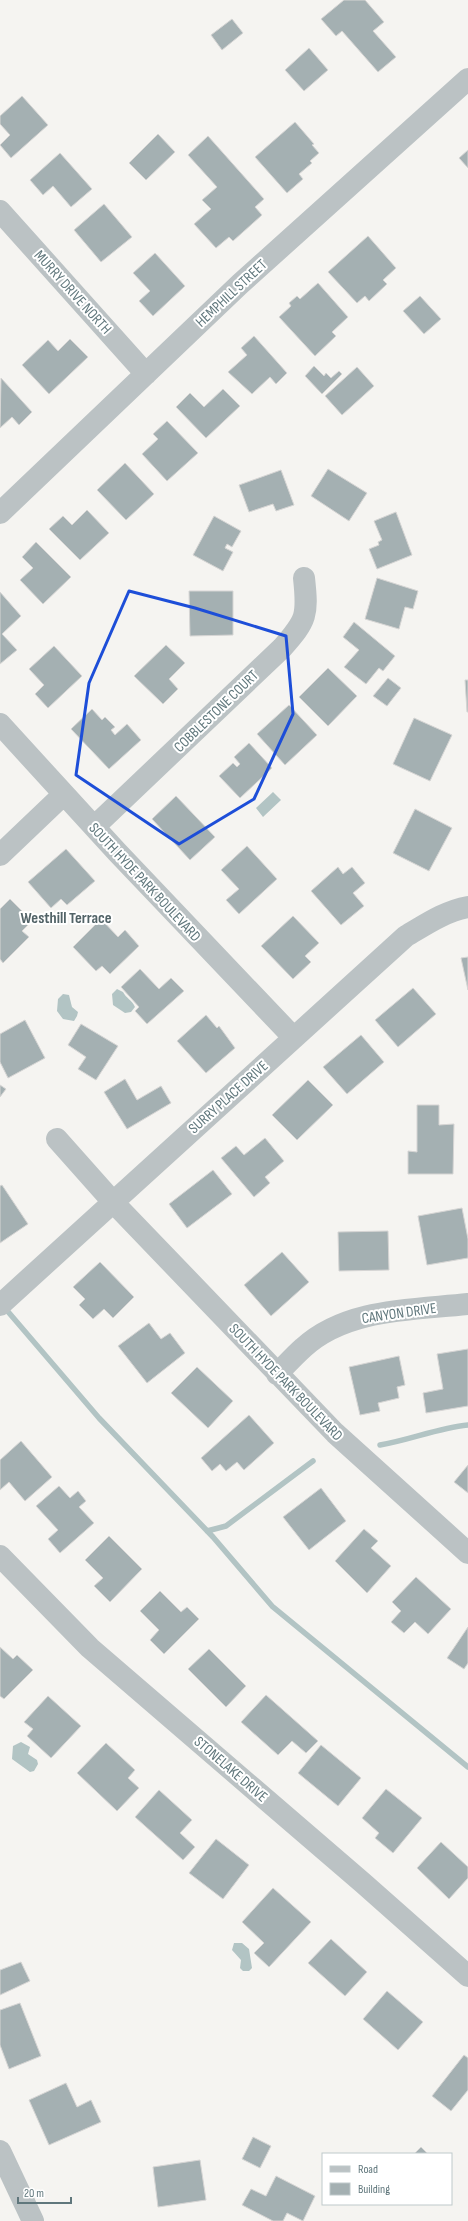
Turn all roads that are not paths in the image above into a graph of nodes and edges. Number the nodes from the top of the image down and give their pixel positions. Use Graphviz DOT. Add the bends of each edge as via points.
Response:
graph roads {
  1 [pos="468,79"];
  2 [pos="0,211"];
  3 [pos="146,374"];
  4 [pos="0,513"];
  5 [pos="304,578"];
  6 [pos="0,724"];
  7 [pos="64,794"];
  8 [pos="94,827"];
  9 [pos="0,855"];
  10 [pos="468,907"];
  11 [pos="293,1037"];
  12 [pos="57,1139"];
  13 [pos="113,1202"];
  14 [pos="5,1300"];
  15 [pos="468,1304"];
  16 [pos="278,1374"];
  17 [pos="468,1553"];
  18 [pos="0,1556"];
  19 [pos="468,1976"];
  20 [pos="0,2151"];
  21 [pos="33,2221"];
  1 -- 3 [label="street, HEMPHILL STREET" via="240,284"];
  2 -- 3 [label="street, MURRY DRIVE NORTH"];
  3 -- 4 [label="street, HEMPHILL STREET"];
  5 -- 8 [label="street, COBBLESTONE COURT" via="307,606 299,629"];
  6 -- 7 [label="street, SOUTH HYDE PARK BOULEVARD"];
  7 -- 8 [label="street, SOUTH HYDE PARK BOULEVARD"];
  7 -- 9 [label="street"];
  8 -- 11 [label="street, SOUTH HYDE PARK BOULEVARD"];
  10 -- 11 [label="street, SURRY PLACE DRIVE" via="429,922 406,936"];
  11 -- 13 [label="street, SURRY PLACE DRIVE"];
  12 -- 13 [label="street, SOUTH HYDE PARK BOULEVARD"];
  13 -- 14 [label="street, SURRY PLACE DRIVE"];
  13 -- 16 [label="street, SOUTH HYDE PARK BOULEVARD"];
  15 -- 16 [label="street, CANYON DRIVE" via="366,1316 344,1323 303,1347"];
  16 -- 17 [label="street, SOUTH HYDE PARK BOULEVARD" via="335,1433"];
  18 -- 19 [label="street, STONELAKE DRIVE" via="90,1648 363,1882"];
  20 -- 21 [label="street"];
}
